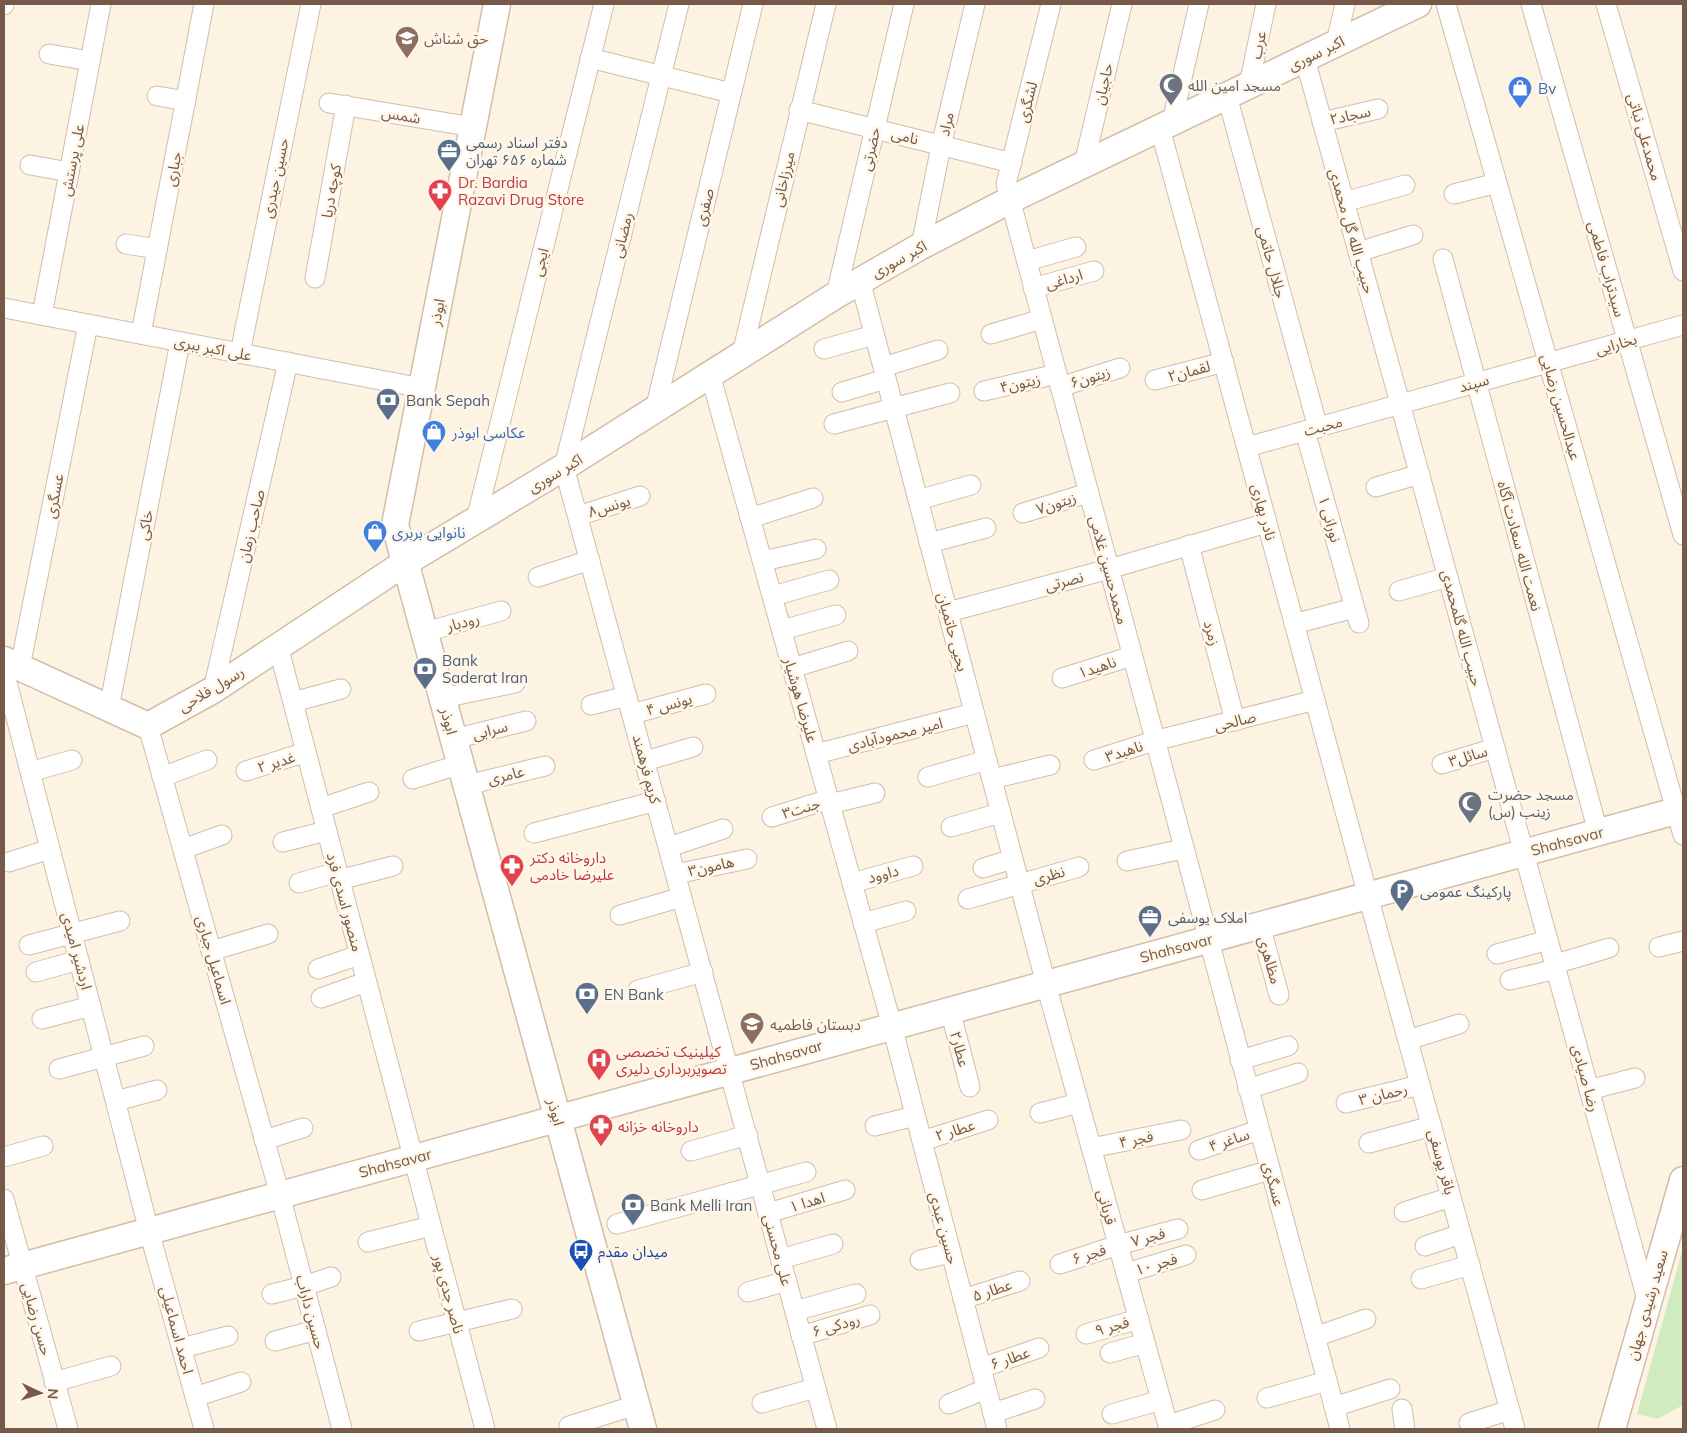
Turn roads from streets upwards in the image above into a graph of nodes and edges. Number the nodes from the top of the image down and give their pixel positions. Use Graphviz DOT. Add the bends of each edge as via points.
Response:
graph roads {
  1 [pos="101,4"];
  2 [pos="204,4"];
  3 [pos="311,4"];
  4 [pos="497,4"];
  5 [pos="604,4"];
  6 [pos="679,4"];
  7 [pos="753,4"];
  8 [pos="826,4"];
  9 [pos="904,4"];
  10 [pos="975,4"];
  11 [pos="1052,4"];
  12 [pos="1122,4"];
  13 [pos="1199,4"];
  14 [pos="1266,4"];
  15 [pos="1345,4"];
  16 [pos="1418,4"];
  17 [pos="1446,4"];
  18 [pos="1531,4"];
  19 [pos="1606,4"];
  20 [pos="1336,44"];
  21 [pos="49,54"];
  22 [pos="590,58"];
  23 [pos="1304,59"];
  24 [pos="90,61"];
  25 [pos="661,75"];
  26 [pos="1238,91"];
  27 [pos="732,93"];
  28 [pos="157,96"];
  29 [pos="186,102"];
  30 [pos="338,104"];
  31 [pos="1378,109"];
  32 [pos="800,110"];
  33 [pos="1322,122"];
  34 [pos="1166,125"];
  35 [pos="473,127"];
  36 [pos="875,129"];
  37 [pos="941,146"];
  38 [pos="1012,163"];
  39 [pos="1084,164"];
  40 [pos="30,165"];
  41 [pos="69,172"];
  42 [pos="1497,183"];
  43 [pos="1405,185"];
  44 [pos="1454,194"];
  45 [pos="1010,200"];
  46 [pos="1344,202"];
  47 [pos="1413,235"];
  48 [pos="126,244"];
  49 [pos="921,246"];
  50 [pos="1076,247"];
  51 [pos="157,249"];
  52 [pos="1680,251"];
  53 [pos="1358,252"];
  54 [pos="1443,259"];
  55 [pos="1027,261"];
  56 [pos="1094,271"];
  57 [pos="1683,271"];
  58 [pos="316,278"];
  59 [pos="860,280"];
  60 [pos="1033,288"];
  61 [pos="836,294"];
  62 [pos="4,308"];
  63 [pos="42,316"];
  64 [pos="1042,319"];
  65 [pos="88,324"];
  66 [pos="1683,325"];
  67 [pos="141,334"];
  68 [pos="991,334"];
  69 [pos="874,335"];
  70 [pos="1627,340"];
  71 [pos="180,342"];
  72 [pos="824,349"];
  73 [pos="938,350"];
  74 [pos="240,353"];
  75 [pos="742,354"];
  76 [pos="288,362"];
  77 [pos="1224,362"];
  78 [pos="1548,363"];
  79 [pos="1120,368"];
  80 [pos="885,373"];
  81 [pos="710,374"];
  82 [pos="1058,380"];
  83 [pos="1154,380"];
  84 [pos="1476,383"];
  85 [pos="422,388"];
  86 [pos="984,391"];
  87 [pos="842,392"];
  88 [pos="950,393"];
  89 [pos="1400,404"];
  90 [pos="894,409"];
  91 [pos="654,410"];
  92 [pos="834,424"];
  93 [pos="1311,429"];
  94 [pos="1247,447"];
  95 [pos="564,467"];
  96 [pos="1420,474"];
  97 [pos="971,484"];
  98 [pos="1376,487"];
  99 [pos="1088,493"];
  100 [pos="640,496"];
  101 [pos="813,498"];
  102 [pos="918,500"];
  103 [pos="1023,513"];
  104 [pos="578,516"];
  105 [pos="750,518"];
  106 [pos="476,520"];
  107 [pos="1267,523"];
  108 [pos="986,528"];
  109 [pos="1683,535"];
  110 [pos="930,543"];
  111 [pos="1189,545"];
  112 [pos="816,549"];
  113 [pos="590,560"];
  114 [pos="763,561"];
  115 [pos="406,562"];
  116 [pos="1108,568"];
  117 [pos="538,577"];
  118 [pos="1448,577"];
  119 [pos="829,580"];
  120 [pos="1399,592"];
  121 [pos="773,596"];
  122 [pos="501,611"];
  123 [pos="948,612"];
  124 [pos="836,615"];
  125 [pos="1294,624"];
  126 [pos="782,630"];
  127 [pos="425,632"];
  128 [pos="278,646"];
  129 [pos="848,651"];
  130 [pos="1132,656"];
  131 [pos="9,666"];
  132 [pos="792,668"];
  133 [pos="1062,678"];
  134 [pos="515,683"];
  135 [pos="341,689"];
  136 [pos="213,690"];
  137 [pos="706,694"];
  138 [pos="443,698"];
  139 [pos="1315,700"];
  140 [pos="293,702"];
  141 [pos="591,705"];
  142 [pos="630,705"];
  143 [pos="109,708"];
  144 [pos="974,714"];
  145 [pos="1235,720"];
  146 [pos="526,721"];
  147 [pos="148,726"];
  148 [pos="454,739"];
  149 [pos="1154,741"];
  150 [pos="693,747"];
  151 [pos="1495,748"];
  152 [pos="306,752"];
  153 [pos="816,754"];
  154 [pos="72,760"];
  155 [pos="207,760"];
  156 [pos="987,760"];
  157 [pos="1094,760"];
  158 [pos="645,761"];
  159 [pos="1442,764"];
  160 [pos="1050,765"];
  161 [pos="545,766"];
  162 [pos="246,771"];
  163 [pos="30,772"];
  164 [pos="464,774"];
  165 [pos="162,777"];
  166 [pos="928,777"];
  167 [pos="413,779"];
  168 [pos="992,779"];
  169 [pos="369,792"];
  170 [pos="875,793"];
  171 [pos="656,801"];
  172 [pos="830,802"];
  173 [pos="320,808"];
  174 [pos="1000,813"];
  175 [pos="772,817"];
  176 [pos="1681,818"];
  177 [pos="951,827"];
  178 [pos="723,829"];
  179 [pos="326,831"];
  180 [pos="1598,832"];
  181 [pos="534,833"];
  182 [pos="222,835"];
  183 [pos="283,842"];
  184 [pos="669,847"];
  185 [pos="50,849"];
  186 [pos="182,849"];
  187 [pos="1183,849"];
  188 [pos="1524,852"];
  189 [pos="747,859"];
  190 [pos="1013,859"];
  191 [pos="1127,861"];
  192 [pos="9,862"];
  193 [pos="393,866"];
  194 [pos="913,866"];
  195 [pos="1079,867"];
  196 [pos="983,868"];
  197 [pos="676,874"];
  198 [pos="338,876"];
  199 [pos="852,882"];
  200 [pos="299,883"];
  201 [pos="1020,884"];
  202 [pos="1368,896"];
  203 [pos="682,897"];
  204 [pos="968,899"];
  205 [pos="906,911"];
  206 [pos="620,915"];
  207 [pos="120,921"];
  208 [pos="863,923"];
  209 [pos="1260,925"];
  210 [pos="72,933"];
  211 [pos="268,934"];
  212 [pos="1208,940"];
  213 [pos="1548,940"];
  214 [pos="1683,941"];
  215 [pos="28,945"];
  216 [pos="1659,947"];
  217 [pos="1609,948"];
  218 [pos="211,951"];
  219 [pos="1497,954"];
  220 [pos="359,955"];
  221 [pos="79,960"];
  222 [pos="1556,966"];
  223 [pos="318,969"];
  224 [pos="36,972"];
  225 [pos="703,972"];
  226 [pos="1510,980"];
  227 [pos="366,982"];
  228 [pos="1046,984"];
  229 [pos="638,990"];
  230 [pos="1279,995"];
  231 [pos="321,998"];
  232 [pos="91,1006"];
  233 [pos="950,1010"];
  234 [pos="42,1019"];
  235 [pos="1459,1024"];
  236 [pos="892,1026"];
  237 [pos="1408,1040"];
  238 [pos="144,1046"];
  239 [pos="1288,1046"];
  240 [pos="104,1056"];
  241 [pos="1240,1060"];
  242 [pos="60,1069"];
  243 [pos="730,1071"];
  244 [pos="1298,1073"];
  245 [pos="1634,1078"];
  246 [pos="1420,1084"];
  247 [pos="970,1087"];
  248 [pos="1248,1089"];
  249 [pos="157,1090"];
  250 [pos="1589,1090"];
  251 [pos="116,1101"];
  252 [pos="1079,1103"];
  253 [pos="1346,1103"];
  254 [pos="1040,1113"];
  255 [pos="915,1116"];
  256 [pos="558,1119"];
  257 [pos="988,1120"];
  258 [pos="875,1126"];
  259 [pos="1432,1126"];
  260 [pos="303,1128"];
  261 [pos="1181,1130"];
  262 [pos="1259,1130"];
  263 [pos="748,1135"];
  264 [pos="264,1140"];
  265 [pos="922,1141"];
  266 [pos="1369,1143"];
  267 [pos="42,1146"];
  268 [pos="1091,1148"];
  269 [pos="691,1150"];
  270 [pos="1199,1150"];
  271 [pos="4,1157"];
  272 [pos="413,1158"];
  273 [pos="1270,1170"];
  274 [pos="806,1172"];
  275 [pos="1683,1180"];
  276 [pos="761,1185"];
  277 [pos="845,1190"];
  278 [pos="1202,1190"];
  279 [pos="280,1195"];
  280 [pos="1451,1197"];
  281 [pos="4,1199"];
  282 [pos="1404,1212"];
  283 [pos="768,1213"];
  284 [pos="617,1224"];
  285 [pos="431,1226"];
  286 [pos="1178,1229"];
  287 [pos="149,1231"];
  288 [pos="1462,1234"];
  289 [pos="368,1242"];
  290 [pos="833,1244"];
  291 [pos="1118,1245"];
  292 [pos="1425,1246"];
  293 [pos="951,1253"];
  294 [pos="1186,1255"];
  295 [pos="781,1259"];
  296 [pos="920,1260"];
  297 [pos="1060,1264"];
  298 [pos="1470,1265"];
  299 [pos="13,1269"];
  300 [pos="1126,1273"];
  301 [pos="331,1277"];
  302 [pos="1421,1279"];
  303 [pos="787,1281"];
  304 [pos="1020,1281"];
  305 [pos="304,1286"];
  306 [pos="748,1292"];
  307 [pos="272,1294"];
  308 [pos="856,1294"];
  309 [pos="963,1299"];
  310 [pos="1648,1303"];
  311 [pos="512,1309"];
  312 [pos="795,1311"];
  313 [pos="870,1315"];
  314 [pos="1138,1319"];
  315 [pos="1366,1320"];
  316 [pos="456,1322"];
  317 [pos="316,1330"];
  318 [pos="419,1331"];
  319 [pos="1086,1334"];
  320 [pos="228,1336"];
  321 [pos="801,1336"];
  322 [pos="1315,1337"];
  323 [pos="275,1341"];
  324 [pos="1145,1343"];
  325 [pos="182,1348"];
  326 [pos="1039,1348"];
  327 [pos="1110,1353"];
  328 [pos="112,1366"];
  329 [pos="981,1368"];
  330 [pos="1327,1380"];
  331 [pos="54,1382"];
  332 [pos="241,1382"];
  333 [pos="815,1388"];
  334 [pos="986,1389"];
  335 [pos="1390,1389"];
  336 [pos="195,1397"];
  337 [pos="1267,1398"];
  338 [pos="1035,1399"];
  339 [pos="1161,1400"];
  340 [pos="762,1403"];
  341 [pos="949,1404"];
  342 [pos="1334,1408"];
  343 [pos="1402,1409"];
  344 [pos="1215,1410"];
  345 [pos="1510,1410"];
  346 [pos="1112,1414"];
  347 [pos="640,1417"];
  348 [pos="995,1421"];
  349 [pos="1469,1423"];
  350 [pos="569,1426"];
  351 [pos="1168,1427"];
  352 [pos="68,1429"];
  353 [pos="204,1429"];
  354 [pos="342,1429"];
  355 [pos="485,1429"];
  356 [pos="826,1429"];
  357 [pos="1340,1429"];
  358 [pos="1405,1429"];
  359 [pos="1515,1429"];
  360 [pos="1612,1429"];
  1 -- 24 [label="street, علی پرستش"];
  2 -- 29 [label="street, جباری"];
  3 -- 74 [label="street, حسین حیدری"];
  4 -- 35 [label="street, ابوذر"];
  5 -- 22 [label="street, ایجی"];
  6 -- 25 [label="street, رمضانی"];
  7 -- 27 [label="street, صفری"];
  8 -- 32 [label="street, میرزاخانی"];
  9 -- 36 [label="street, حضرتی"];
  10 -- 37 [label="street, مراد"];
  11 -- 38 [label="street, لشگری"];
  12 -- 39 [label="street, حاجیان"];
  13 -- 34 [label="street"];
  14 -- 26 [label="street, عرب"];
  15 -- 20 [label="street"];
  16 -- 20 [label="street, اکبر سوری"];
  17 -- 42 [label="street, عبدالحسین رضایی"];
  18 -- 70 [label="street, سیدتراب فاطمی"];
  19 -- 52 [label="street, محمدعلی نباتی"];
  20 -- 23 [label="street, اکبر سوری"];
  21 -- 24 [label="street"];
  22 -- 25 [label="street"];
  22 -- 106 [label="street, ایجی"];
  23 -- 26 [label="street, اکبر سوری"];
  23 -- 33 [label="street, حبیب الله گل محمدی"];
  24 -- 41 [label="street, علی پرستش"];
  25 -- 27 [label="street"];
  25 -- 95 [label="street, رمضانی"];
  26 -- 34 [label="street, اکبر سوری"];
  26 -- 93 [label="street, جللال حاتمی"];
  27 -- 91 [label="street, صفری"];
  28 -- 29 [label="street"];
  29 -- 51 [label="street, جباری"];
  30 -- 35 [label="street, شمس"];
  30 -- 58 [label="street, کوچه دریا"];
  31 -- 33 [label="street, سجاد۲"];
  32 -- 36 [label="street, نامی"];
  32 -- 75 [label="street, میرزاخانی"];
  33 -- 46 [label="street, حبیب الله گل محمدی"];
  34 -- 39 [label="street, اکبر سوری"];
  34 -- 77 [label="street, نادر بهاری"];
  35 -- 85 [label="street, ابوذر"];
  36 -- 37 [label="street, نامی"];
  36 -- 61 [label="street, حضرتی"];
  37 -- 38 [label="street, نامی"];
  37 -- 49 [label="street, مراد"];
  38 -- 45 [label="street, لشگری" via="1006,184"];
  39 -- 45 [label="street, اکبر سوری"];
  40 -- 41 [label="street"];
  41 -- 63 [label="street, علی پرستش"];
  42 -- 44 [label="street"];
  42 -- 78 [label="street, عبدالحسین رضایی"];
  43 -- 46 [label="street"];
  45 -- 49 [label="street, اکبر سوری"];
  45 -- 55 [label="street, محمدحسین غلامی"];
  46 -- 53 [label="street, حبیب الله گل محمدی"];
  47 -- 53 [label="street"];
  48 -- 51 [label="street"];
  49 -- 59 [label="street, اکبر سوری"];
  50 -- 55 [label="street"];
  51 -- 67 [label="street, جباری"];
  52 -- 57 [label="street, محمدعلی نباتی"];
  53 -- 89 [label="street, حبیب الله گل محمدی"];
  54 -- 84 [label="street, نعمت الله سعادت آگاه"];
  55 -- 60 [label="street, محمدحسین غلامی"];
  56 -- 60 [label="street, ارداغی"];
  59 -- 61 [label="street, اکبر سوری"];
  59 -- 69 [label="street, یحیی حاتمیان"];
  60 -- 64 [label="street, محمدحسین غلامی"];
  61 -- 75 [label="street, اکبر سوری"];
  62 -- 63 [label="street, علی اکبر ببری"];
  63 -- 65 [label="street, علی اکبر ببری"];
  64 -- 68 [label="street"];
  64 -- 82 [label="street, محمدحسین غلامی"];
  65 -- 67 [label="street, علی اکبر ببری"];
  65 -- 131 [label="street, عسگری"];
  66 -- 70 [label="street, بخارایی"];
  67 -- 71 [label="street, علی اکبر ببری"];
  69 -- 72 [label="street"];
  69 -- 80 [label="street, یحیی حاتمیان"];
  70 -- 78 [label="street, بخارایی"];
  70 -- 109 [label="street, سیدتراب فاطمی"];
  71 -- 74 [label="street, علی اکبر ببری"];
  71 -- 143 [label="street, خاکی"];
  73 -- 80 [label="street"];
  74 -- 76 [label="street, علی اکبر ببری"];
  75 -- 81 [label="street, اکبر سوری"];
  76 -- 85 [label="street, علی اکبر ببری"];
  76 -- 136 [label="street, صاحب زمان"];
  77 -- 83 [label="street, لقمان۲"];
  77 -- 94 [label="street, نادر بهاری"];
  78 -- 84 [label="street, سپند"];
  78 -- 176 [label="street, عبدالحسین رضایی"];
  79 -- 82 [label="street, زیتون۶"];
  80 -- 87 [label="street"];
  80 -- 90 [label="street, یحیی حاتمیان"];
  81 -- 91 [label="street, اکبر سوری"];
  81 -- 105 [label="street, علیرضا هوشیار"];
  82 -- 86 [label="street, زیتون۴"];
  82 -- 99 [label="street, محمدحسین غلامی"];
  84 -- 89 [label="street, سپند"];
  84 -- 180 [label="street, نعمت الله سعادت آگاه"];
  85 -- 115 [label="street, ابوذر" via="396,524"];
  88 -- 90 [label="street"];
  89 -- 93 [label="street, محبت"];
  89 -- 96 [label="street, حبیب الله گلمحمدی"];
  90 -- 92 [label="street"];
  90 -- 102 [label="street, یحیی حاتمیان"];
  91 -- 95 [label="street, اکبر سوری"];
  93 -- 94 [label="street, محبت"];
  93 -- 125 [label="street, نورانی ۱" via="1356,616"];
  94 -- 107 [label="street, نادر بهاری"];
  95 -- 104 [label="street, کریم فرهمند"];
  95 -- 106 [label="street, اکبر سوری"];
  96 -- 98 [label="street"];
  96 -- 118 [label="street, حبیب الله گلمحمدی"];
  97 -- 102 [label="street"];
  99 -- 103 [label="street, زیتون۷"];
  99 -- 116 [label="street, محمدحسین غلامی"];
  100 -- 104 [label="street, یونس۸"];
  101 -- 105 [label="street"];
  102 -- 110 [label="street, یحیی حاتمیان"];
  104 -- 113 [label="street, کریم فرهمند"];
  105 -- 114 [label="street, علیرضا هوشیار"];
  106 -- 115 [label="street, اکبر سوری"];
  107 -- 111 [label="street, نصرتی"];
  107 -- 125 [label="street, نادر بهاری"];
  108 -- 110 [label="street"];
  110 -- 123 [label="street, یحیی حاتمیان"];
  111 -- 116 [label="street, نصرتی"];
  111 -- 145 [label="street, زمرد"];
  112 -- 114 [label="street"];
  113 -- 117 [label="street"];
  113 -- 142 [label="street, کریم فرهمند"];
  114 -- 121 [label="street, علیرضا هوشیار"];
  115 -- 127 [label="street, ابوذر"];
  115 -- 128 [label="street, رسول فلاحی"];
  116 -- 123 [label="street, نصرتی"];
  116 -- 130 [label="street, محمدحسین غلامی"];
  118 -- 120 [label="street"];
  118 -- 151 [label="street, حبیب الله گلمحمدی"];
  119 -- 121 [label="street"];
  121 -- 126 [label="street, علیرضا هوشیار"];
  122 -- 127 [label="street, رودبار"];
  123 -- 144 [label="street, یحیی حاتمیان"];
  124 -- 126 [label="street"];
  125 -- 139 [label="street, نادر بهاری"];
  126 -- 132 [label="street, علیرضا هوشیار"];
  127 -- 138 [label="street, ابوذر"];
  128 -- 136 [label="street, رسول فلاحی"];
  128 -- 140 [label="street, منصور اسدی فرد"];
  129 -- 132 [label="street"];
  130 -- 133 [label="street, ناهید۱"];
  130 -- 149 [label="street, محمدحسین غلامی"];
  131 -- 143 [label="street"];
  131 -- 163 [label="street, اردشیر امیدی"];
  132 -- 153 [label="street, علیرضا هوشیار"];
  134 -- 138 [label="street"];
  135 -- 140 [label="street"];
  136 -- 147 [label="street, رسول فلاحی"];
  137 -- 142 [label="street, یونس ۴"];
  138 -- 148 [label="street, ابوذر"];
  139 -- 145 [label="street, صالحی"];
  139 -- 202 [label="street, نادر بهاری"];
  140 -- 152 [label="street, منصور اسدی فرد"];
  141 -- 142 [label="street, یونس ۴"];
  142 -- 158 [label="street, کریم فرهمند"];
  143 -- 147 [label="street"];
  144 -- 153 [label="street, امیر محمودآبادی"];
  144 -- 156 [label="street, یحیی حاتمیان"];
  145 -- 149 [label="street, صالحی"];
  146 -- 148 [label="street, سرابی"];
  147 -- 165 [label="street, اسماعیل جباری"];
  148 -- 164 [label="street, ابوذر"];
  149 -- 157 [label="street, ناهبد۳"];
  149 -- 187 [label="street, محمدحسین غلامی"];
  150 -- 158 [label="street"];
  151 -- 159 [label="street, سائل۳"];
  151 -- 188 [label="street, حبیب الله گلمحمدی"];
  152 -- 162 [label="street, غدیر ۲"];
  152 -- 173 [label="street, منصور اسدی فرد"];
  153 -- 172 [label="street, علیرضا هوشیار"];
  154 -- 163 [label="street"];
  155 -- 165 [label="street"];
  156 -- 166 [label="street"];
  156 -- 168 [label="street, یحیی حاتمیان"];
  158 -- 171 [label="street, کریم فرهمند"];
  160 -- 168 [label="street"];
  161 -- 164 [label="street, عامری"];
  163 -- 185 [label="street, اردشیر امیدی"];
  164 -- 167 [label="street, عامری"];
  164 -- 256 [label="street, ابوذر"];
  165 -- 186 [label="street, اسماعیل جباری"];
  168 -- 174 [label="street, یحیی حاتمیان"];
  169 -- 173 [label="street"];
  170 -- 172 [label="street, جنت۳"];
  171 -- 181 [label="street"];
  171 -- 184 [label="street, کریم فرهمند"];
  172 -- 175 [label="street, جنت۳"];
  172 -- 199 [label="street, علیرضا هوشیار"];
  173 -- 179 [label="street, منصور اسدی فرد"];
  174 -- 177 [label="street"];
  174 -- 190 [label="street, یحیی حاتمیان"];
  176 -- 180 [label="street, Shahsavar"];
  178 -- 184 [label="street"];
  179 -- 183 [label="street"];
  179 -- 198 [label="street, منصور اسدی فرد"];
  180 -- 188 [label="street, Shahsavar"];
  182 -- 186 [label="street"];
  184 -- 197 [label="street, کریم فرهمند"];
  185 -- 192 [label="street"];
  185 -- 210 [label="street, اردشیر امیدی"];
  186 -- 218 [label="street, اسماعیل جباری"];
  187 -- 191 [label="street"];
  187 -- 212 [label="street, محمدحسین غلامی"];
  188 -- 202 [label="street, Shahsavar"];
  188 -- 213 [label="street, رضا صیادی"];
  189 -- 197 [label="street, هامون۳"];
  190 -- 196 [label="street"];
  190 -- 201 [label="street, یحیی حاتمیان"];
  193 -- 198 [label="street"];
  194 -- 199 [label="street, داوود"];
  195 -- 201 [label="street, نظری"];
  197 -- 203 [label="street, کریم فرهمند"];
  198 -- 200 [label="street"];
  198 -- 220 [label="street, منصور اسدی فرد"];
  199 -- 208 [label="street, علیرضا هوشیار"];
  201 -- 204 [label="street, نظری"];
  201 -- 228 [label="street, یحیی حاتمیان"];
  202 -- 209 [label="street, Shahsavar"];
  202 -- 237 [label="street, باقر یوسفی"];
  203 -- 206 [label="street"];
  203 -- 225 [label="street, کریم فرهمند"];
  205 -- 208 [label="street"];
  207 -- 210 [label="street"];
  208 -- 236 [label="street, علیرضا هوشیار"];
  209 -- 212 [label="street, Shahsavar"];
  209 -- 230 [label="street, مظاهری"];
  210 -- 215 [label="street"];
  210 -- 221 [label="street, اردشیر امیدی"];
  211 -- 218 [label="street"];
  212 -- 228 [label="street, Shahsavar"];
  212 -- 241 [label="street, عسگری"];
  213 -- 219 [label="street"];
  213 -- 222 [label="street, رضا صیادی"];
  214 -- 216 [label="street"];
  217 -- 222 [label="street"];
  218 -- 264 [label="street, اسماعیل جباری"];
  220 -- 223 [label="street"];
  220 -- 227 [label="street, منصور اسدی فرد"];
  221 -- 224 [label="street"];
  221 -- 232 [label="street, اردشیر امیدی"];
  222 -- 226 [label="street"];
  222 -- 250 [label="street, رضا صیادی"];
  225 -- 229 [label="street"];
  225 -- 243 [label="street, کریم فرهمند"];
  227 -- 231 [label="street"];
  227 -- 272 [label="street, منصور اسدی فرد"];
  228 -- 233 [label="street, Shahsavar"];
  228 -- 252 [label="street, قربانی"];
  232 -- 234 [label="street"];
  232 -- 240 [label="street, اردشیر امیدی"];
  233 -- 236 [label="street, Shahsavar"];
  233 -- 247 [label="street, عطار۲"];
  235 -- 237 [label="street"];
  236 -- 243 [label="street, Shahsavar"];
  236 -- 255 [label="street, حسین عبدی"];
  237 -- 246 [label="street, باقر یوسفی"];
  238 -- 240 [label="street"];
  239 -- 241 [label="street"];
  240 -- 242 [label="street"];
  240 -- 251 [label="street, اردشیر امیدی"];
  241 -- 248 [label="street, عسگری"];
  243 -- 256 [label="street, Shahsavar"];
  243 -- 263 [label="street, علی محسنی"];
  244 -- 248 [label="street"];
  245 -- 250 [label="street"];
  246 -- 253 [label="street, رحمان ۳"];
  246 -- 259 [label="street, باقر یوسفی"];
  248 -- 262 [label="street, عسگری"];
  249 -- 251 [label="street"];
  250 -- 310 [label="street, رضا صیادی"];
  251 -- 287 [label="street, اردشیر امیدی"];
  252 -- 254 [label="street"];
  252 -- 268 [label="street, قربانی"];
  255 -- 258 [label="street"];
  255 -- 265 [label="street, حسین عبدی"];
  256 -- 272 [label="street, Shahsavar"];
  256 -- 347 [label="street, ابوذر"];
  257 -- 265 [label="street, عطار ۲"];
  259 -- 266 [label="street"];
  259 -- 280 [label="street, باقر یوسفی"];
  260 -- 264 [label="street"];
  261 -- 268 [label="street, فجر ۴"];
  262 -- 270 [label="street, ساغر ۴"];
  262 -- 273 [label="street, عسگری"];
  263 -- 269 [label="street"];
  263 -- 276 [label="street, علی محسنی"];
  264 -- 279 [label="street, اسماعیل جباری"];
  265 -- 293 [label="street, حسین عبدی"];
  267 -- 271 [label="street"];
  268 -- 291 [label="street, قربانی"];
  272 -- 279 [label="street, Shahsavar"];
  272 -- 285 [label="street, ناصر جدی پور"];
  273 -- 278 [label="street"];
  273 -- 322 [label="street, عسگری"];
  274 -- 276 [label="street"];
  275 -- 310 [label="street, سعید رشیدی جهان"];
  276 -- 283 [label="street, علی محسنی"];
  276 -- 284 [label="street"];
  277 -- 283 [label="street, اهدا ۱"];
  279 -- 287 [label="street, Shahsavar"];
  279 -- 305 [label="street, حسین داراب"];
  280 -- 282 [label="street"];
  280 -- 288 [label="street, باقر یوسفی"];
  281 -- 299 [label="street, حسن رضایی"];
  283 -- 295 [label="street, علی محسنی"];
  285 -- 289 [label="street"];
  285 -- 316 [label="street, ناصر جدی پور"];
  286 -- 291 [label="street, فجر ۷"];
  287 -- 299 [label="street, Shahsavar"];
  287 -- 325 [label="street, احمد اسماعیلی"];
  288 -- 292 [label="street"];
  288 -- 298 [label="street, باقر یوسفی"];
  290 -- 295 [label="street"];
  291 -- 297 [label="street, فجر ۶"];
  291 -- 300 [label="street, قربانی"];
  293 -- 296 [label="street"];
  293 -- 309 [label="street, حسین عبدی"];
  294 -- 300 [label="street, فجر ۱۰"];
  295 -- 303 [label="street, علی محسنی"];
  298 -- 302 [label="street"];
  298 -- 345 [label="street, باقر یوسفی"];
  299 -- 331 [label="street, حسن رضایی"];
  300 -- 314 [label="street, قربانی"];
  301 -- 305 [label="street"];
  303 -- 306 [label="street"];
  303 -- 312 [label="street, علی محسنی"];
  304 -- 309 [label="street, عطار ۵"];
  305 -- 307 [label="street"];
  305 -- 317 [label="street, حسین داراب"];
  308 -- 312 [label="street, رودکی ۶"];
  309 -- 329 [label="street, حسین عبدی"];
  310 -- 360 [label="street, سعید رشیدی جهان"];
  311 -- 316 [label="street"];
  312 -- 321 [label="street, علی محسنی"];
  313 -- 321 [label="street, رودکی ۶"];
  314 -- 319 [label="street, فجر ۹"];
  314 -- 324 [label="street, قربانی"];
  315 -- 322 [label="street"];
  316 -- 318 [label="street"];
  316 -- 355 [label="street, ناصر جدی پور"];
  317 -- 323 [label="street"];
  317 -- 354 [label="street, حسین داراب"];
  320 -- 325 [label="street"];
  321 -- 333 [label="street, علی محسنی"];
  322 -- 330 [label="street, عسگری"];
  324 -- 327 [label="street"];
  324 -- 339 [label="street, قربانی"];
  325 -- 336 [label="street, احمد اسماعیلی"];
  326 -- 329 [label="street, عطار ۶"];
  328 -- 331 [label="street"];
  329 -- 334 [label="street, حسین عبدی"];
  330 -- 337 [label="street"];
  330 -- 342 [label="street, عسگری"];
  331 -- 352 [label="street, حسن رضایی"];
  332 -- 336 [label="street"];
  333 -- 340 [label="street"];
  333 -- 356 [label="street, علی محسنی"];
  334 -- 341 [label="street"];
  334 -- 348 [label="street, حسین عبدی"];
  335 -- 342 [label="street"];
  336 -- 353 [label="street, احمد اسماعیلی"];
  338 -- 348 [label="street"];
  339 -- 346 [label="street"];
  339 -- 351 [label="street, قربانی"];
  342 -- 357 [label="street, عسگری"];
  343 -- 358 [label="street"];
  344 -- 351 [label="street"];
  345 -- 349 [label="street"];
  345 -- 359 [label="street, باقر یوسفی"];
  347 -- 350 [label="street"];
}
